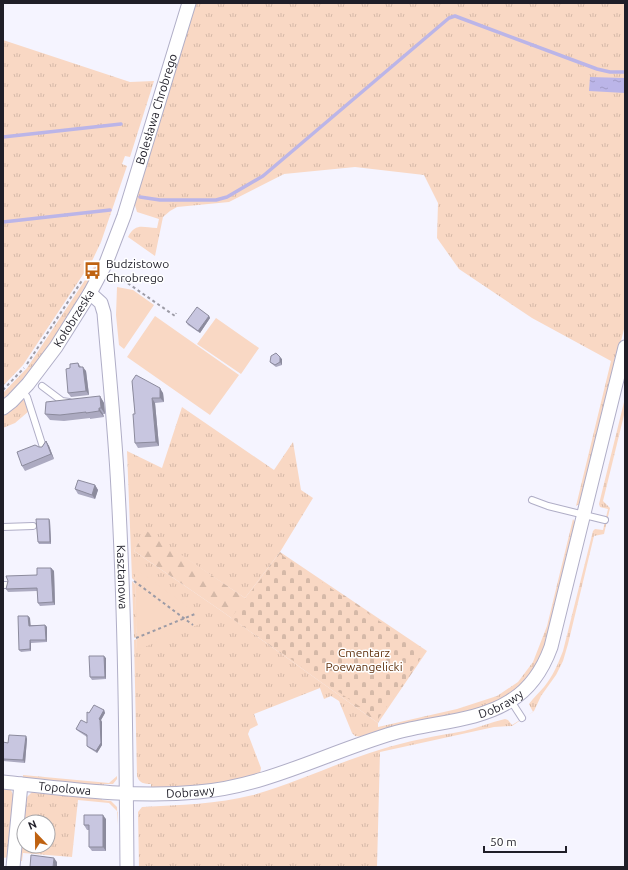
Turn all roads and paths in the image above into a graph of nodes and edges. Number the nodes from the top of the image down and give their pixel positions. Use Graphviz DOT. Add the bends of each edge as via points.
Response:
graph roads {
  1 [pos="189,3"];
  2 [pos="124,216"];
  3 [pos="112,272"];
  4 [pos="86,274"];
  5 [pos="90,293"];
  6 [pos="176,313"];
  7 [pos="624,352"];
  8 [pos="42,386"];
  9 [pos="3,390"];
  10 [pos="22,391"];
  11 [pos="76,402"];
  12 [pos="3,408"];
  13 [pos="43,447"];
  14 [pos="532,500"];
  15 [pos="583,514"];
  16 [pos="605,520"];
  17 [pos="33,526"];
  18 [pos="3,527"];
  19 [pos="130,578"];
  20 [pos="195,614"];
  21 [pos="184,618"];
  22 [pos="193,625"];
  23 [pos="131,640"];
  24 [pos="511,701"];
  25 [pos="522,718"];
  26 [pos="3,782"];
  27 [pos="21,784"];
  28 [pos="126,794"];
  29 [pos="13,867"];
  30 [pos="127,867"];
  1 -- 2 [label="street, Bolesława Chrobrego"];
  2 -- 5 [label="street, Kołobrzeska" via="106,263"];
  3 -- 6 [label="path" via="175,316"];
  4 -- 9 [label="path" via="25,367"];
  5 -- 10 [label="street, Kołobrzeska" via="56,347"];
  5 -- 28 [label="street, Kasztanowa" via="101,303 104,313 119,498"];
  7 -- 15 [label="street, Dobrawy"];
  8 -- 11 [label="lane" via="62,401"];
  10 -- 12 [label="street, Kołobrzeska"];
  10 -- 13 [label="lane" via="27,397"];
  14 -- 15 [label="lane"];
  15 -- 16 [label="lane"];
  15 -- 24 [label="street, Dobrawy" via="551,647 532,683"];
  17 -- 18 [label="lane"];
  19 -- 21 [label="path"];
  20 -- 21 [label="path"];
  21 -- 22 [label="path"];
  21 -- 23 [label="path"];
  24 -- 25 [label="lane"];
  24 -- 28 [label="street, Dobrawy" via="489,712 376,738 279,775 242,785 211,791"];
  26 -- 27 [label="street, Topolowa"];
  27 -- 28 [label="street, Topolowa"];
  27 -- 29 [label="street"];
  28 -- 30 [label="street, Kasztanowa"];
}
